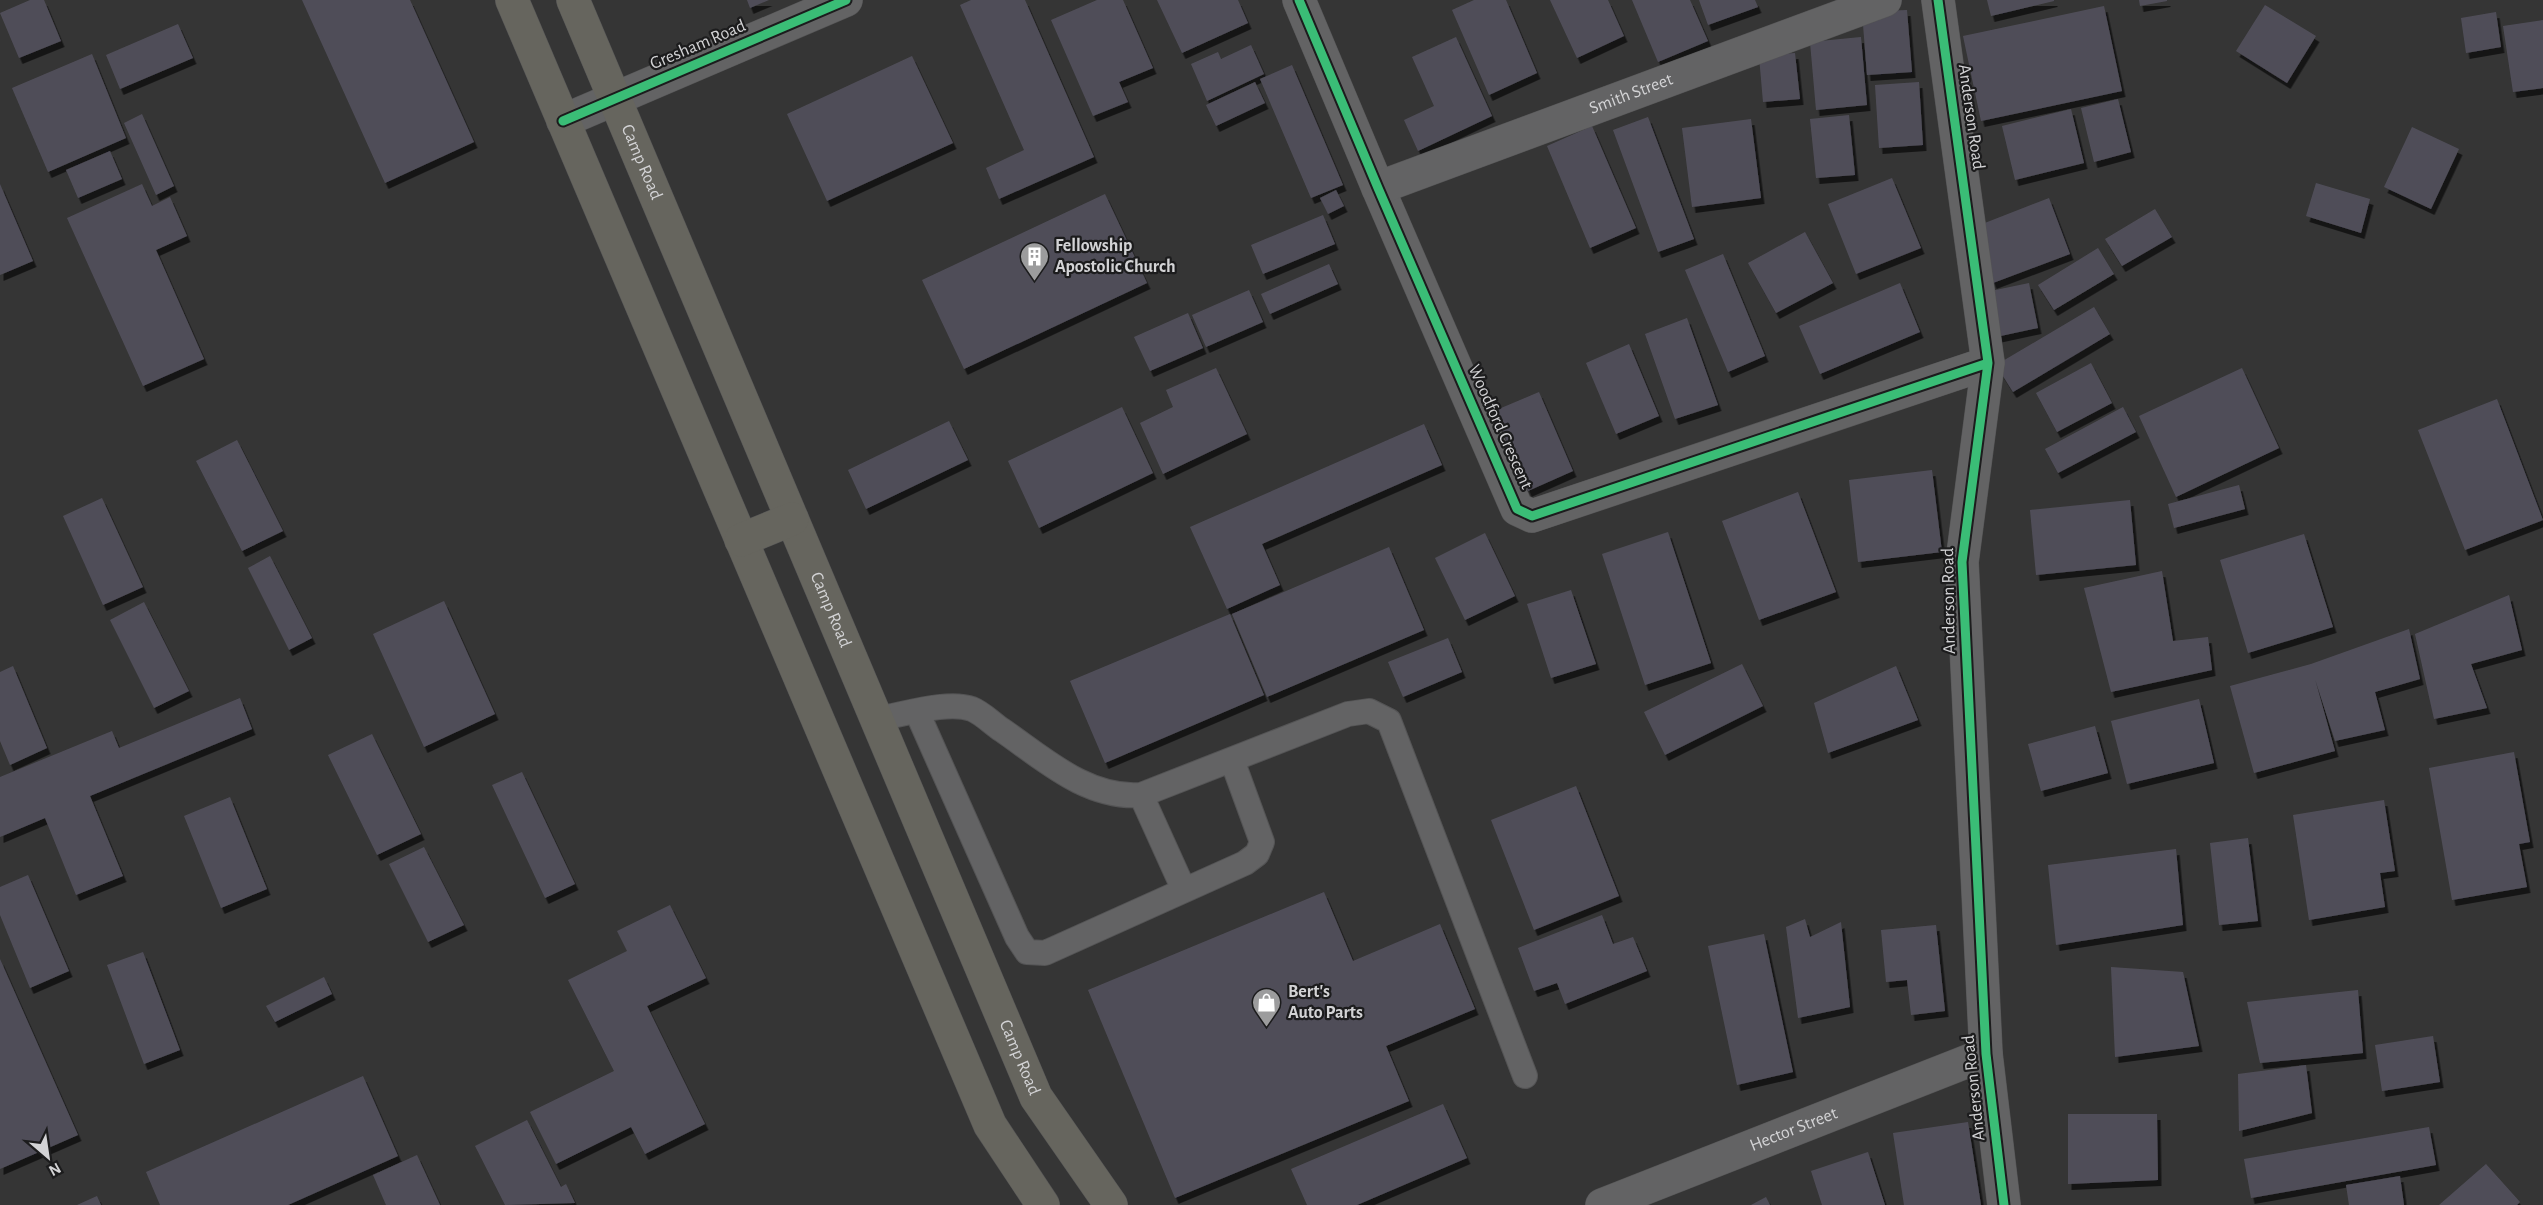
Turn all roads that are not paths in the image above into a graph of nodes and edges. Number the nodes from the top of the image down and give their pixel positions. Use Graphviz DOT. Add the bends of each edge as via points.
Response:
graph roads {
  1 [pos="512,0"];
  2 [pos="573,0"];
  3 [pos="846,0"];
  4 [pos="1299,0"];
  5 [pos="1885,0"];
  6 [pos="1938,0"];
  7 [pos="615,98"];
  8 [pos="563,121"];
  9 [pos="1378,188"];
  10 [pos="1988,363"];
  11 [pos="792,519"];
  12 [pos="741,540"];
  13 [pos="917,712"];
  14 [pos="876,719"];
  15 [pos="1232,760"];
  16 [pos="1141,795"];
  17 [pos="1185,890"];
  18 [pos="1986,1054"];
  19 [pos="1524,1076"];
  20 [pos="1042,1205"];
  21 [pos="1111,1205"];
  22 [pos="1602,1205"];
  23 [pos="2004,1205"];
  1 -- 8 [label="main road"];
  2 -- 7 [label="main road, Camp Road"];
  3 -- 7 [label="street, Gresham Road"];
  4 -- 9 [label="street, Woodford Crescent"];
  5 -- 9 [label="street, Smith Street"];
  6 -- 10 [label="street, Anderson Road"];
  7 -- 8 [label="street, Gresham Road"];
  7 -- 11 [label="main road, Camp Road"];
  8 -- 12 [label="main road"];
  9 -- 10 [label="street, Woodford Crescent" via="1517,509 1524,514 1532,516"];
  10 -- 18 [label="street, Anderson Road" via="1962,562"];
  11 -- 12 [label="main road"];
  11 -- 14 [label="main road, Camp Road"];
  12 -- 20 [label="main road" via="990,1125"];
  13 -- 14 [label="lane"];
  13 -- 16 [label="lane" via="951,705 972,709 1069,777 1103,793"];
  13 -- 17 [label="lane" via="1027,952 1045,953"];
  14 -- 21 [label="main road, Camp Road" via="1036,1097"];
  15 -- 16 [label="lane"];
  15 -- 17 [label="lane" via="1262,842 1257,854 1245,863"];
  15 -- 19 [label="lane" via="1348,714 1369,711 1389,721"];
  16 -- 17 [label="lane"];
  18 -- 22 [label="street, Hector Street"];
  18 -- 23 [label="street, Anderson Road"];
}
